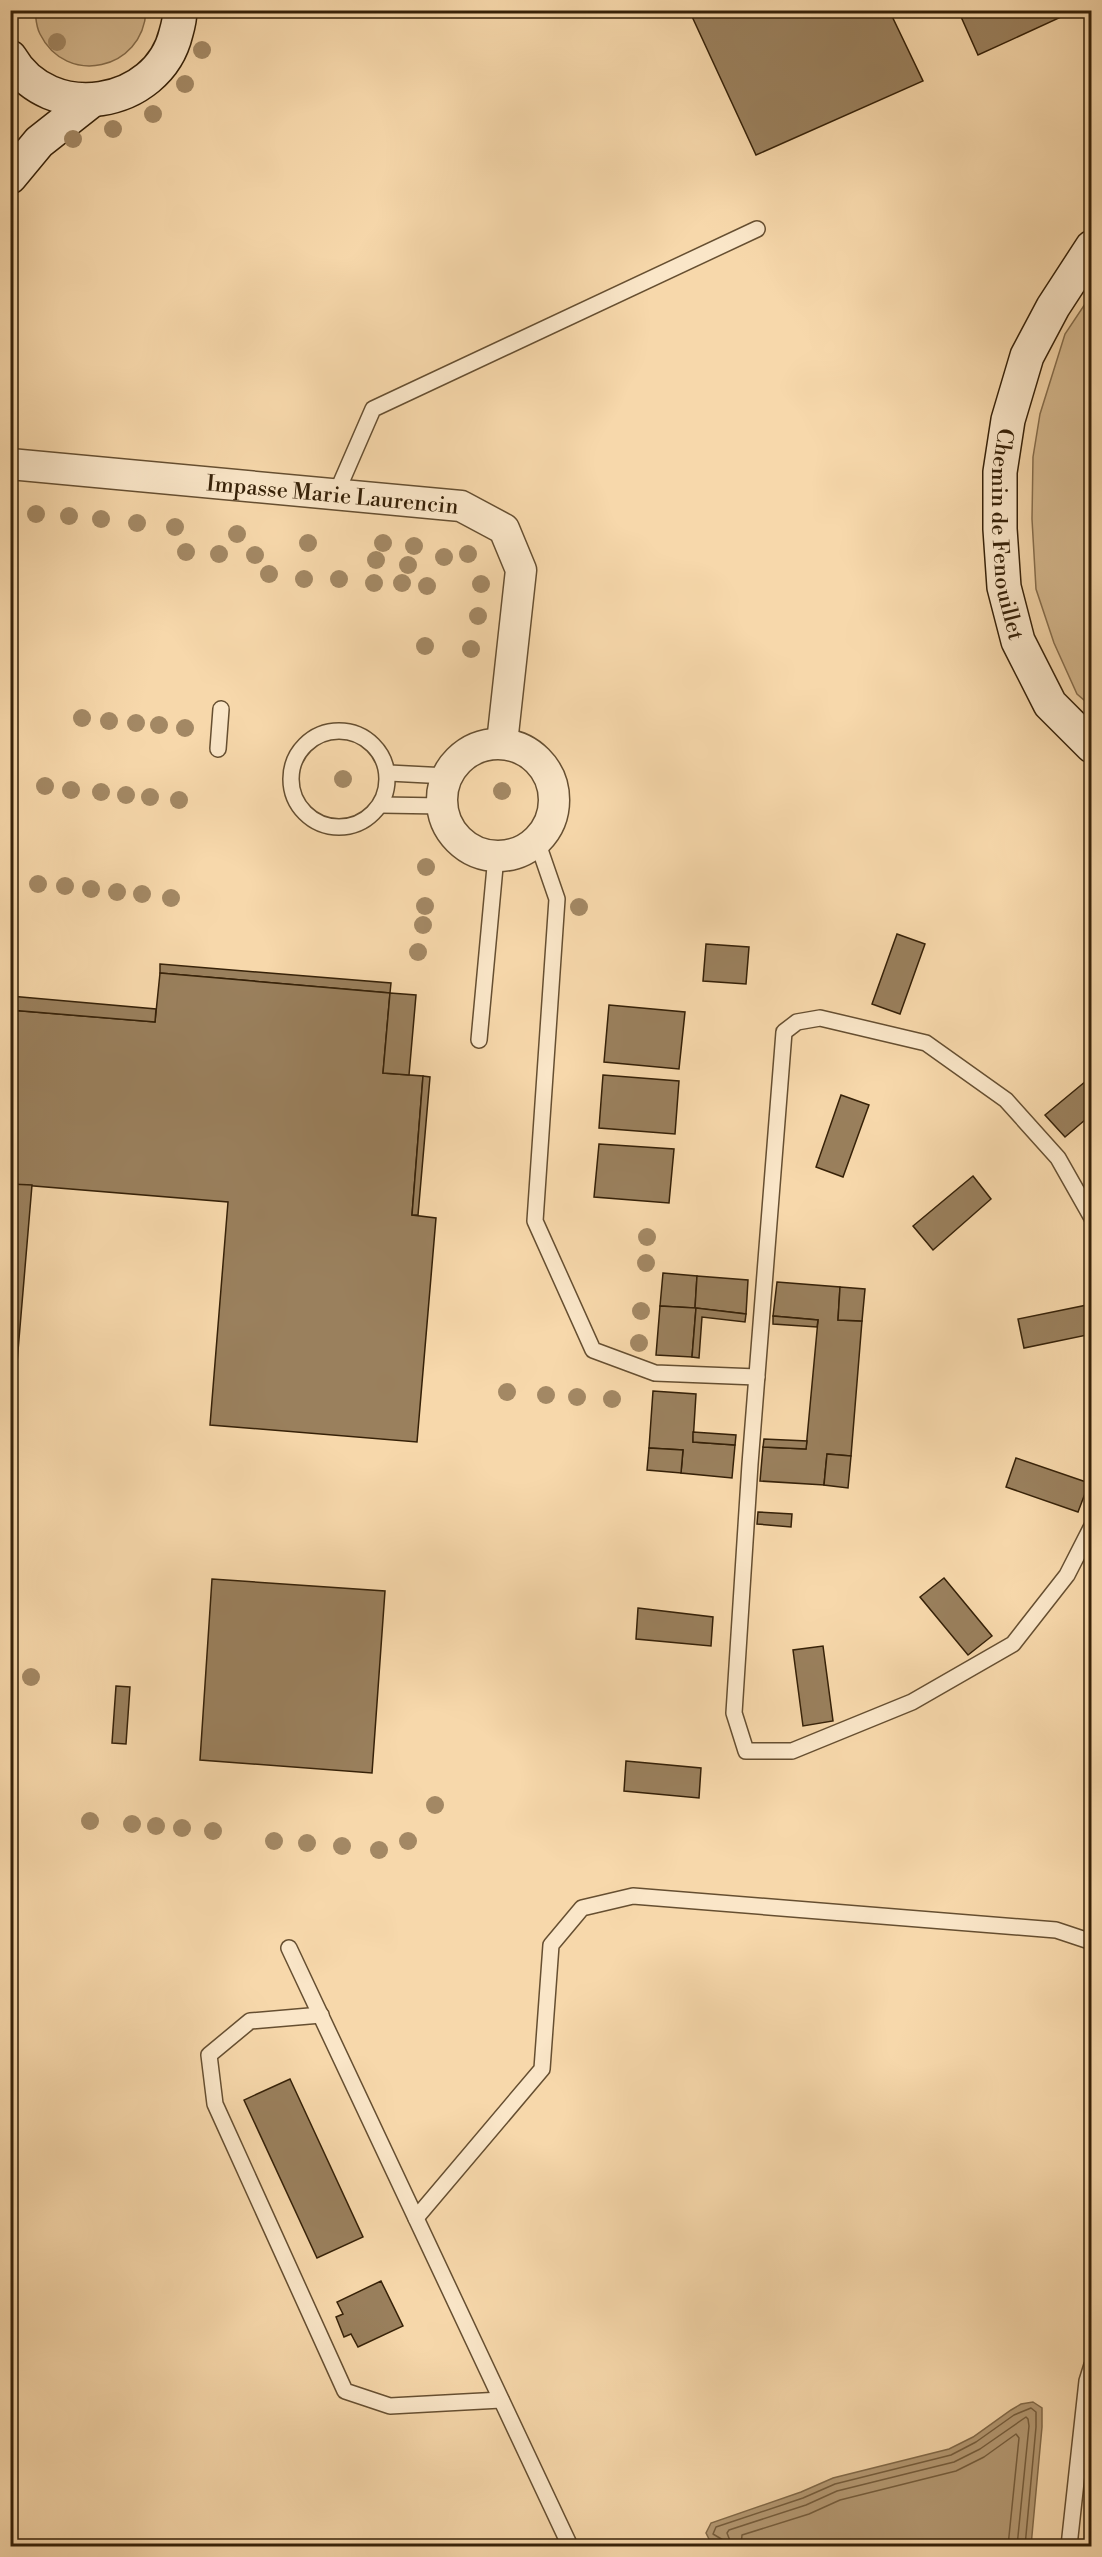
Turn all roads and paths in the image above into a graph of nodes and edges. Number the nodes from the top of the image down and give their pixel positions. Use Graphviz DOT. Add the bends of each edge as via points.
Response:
graph roads {
  1 [pos="182,12"];
  2 [pos="13,68"];
  3 [pos="91,101"];
  4 [pos="10,177"];
  5 [pos="758,229"];
  6 [pos="1092,247"];
  7 [pos="10,465"];
  8 [pos="336,494"];
  9 [pos="221,709"];
  10 [pos="502,743"];
  11 [pos="1092,746"];
  12 [pos="218,749"];
  13 [pos="389,773"];
  14 [pos="447,776"];
  15 [pos="381,805"];
  16 [pos="443,806"];
  17 [pos="537,841"];
  18 [pos="496,856"];
  19 [pos="479,1040"];
  20 [pos="1092,1218"];
  21 [pos="757,1377"];
  22 [pos="1092,1526"];
  23 [pos="1092,1942"];
  24 [pos="289,1948"];
  25 [pos="321,2015"];
  26 [pos="416,2218"];
  27 [pos="1092,2365"];
  28 [pos="501,2400"];
  29 [pos="570,2547"];
  30 [pos="1069,2547"];
  1 -- 3 [label="street" via="172,48 153,75 124,94"];
  2 -- 3 [label="street" via="63,98"];
  3 -- 4 [label="street" via="39,142"];
  5 -- 8 [label="lane" via="373,410"];
  6 -- 11 [label="street, Chemin de Fenouillet" via="1027,356 1000,472 1000,530 1004,587 1018,640 1050,704"];
  7 -- 8 [label="street, Impasse Marie Laurencin"];
  8 -- 10 [label="street, Impasse Marie Laurencin" via="461,506 504,530 521,570"];
  9 -- 12 [label="lane"];
  10 -- 14 [label="street" via="483,745 464,755"];
  10 -- 17 [label="street" via="536,758 551,778 555,800 551,822"];
  13 -- 14 [label="lane"];
  13 -- 15 [label="lane"];
  13 -- 15 [label="lane" via="376,745 354,731 329,730 307,741 290,771 295,802 313,821 338,829 363,822"];
  14 -- 16 [label="street" via="441,793"];
  15 -- 16 [label="lane"];
  16 -- 18 [label="street" via="444,818 457,839 476,852"];
  17 -- 18 [label="street" via="518,853"];
  17 -- 21 [label="lane" via="557,899 535,1221 593,1350 655,1373"];
  18 -- 19 [label="lane"];
  20 -- 21 [label="lane" via="1058,1158 1006,1100 926,1043 820,1018 797,1022 784,1032"];
  21 -- 22 [label="lane" via="734,1713 746,1751 792,1751 912,1702 1013,1644 1067,1575"];
  23 -- 26 [label="lane" via="1056,1930 633,1896 582,1908 551,1945 542,2069"];
  24 -- 25 [label="lane"];
  25 -- 26 [label="lane"];
  25 -- 28 [label="lane" via="250,2021 209,2055 215,2104 345,2391 390,2406"];
  26 -- 28 [label="lane"];
  27 -- 30 [label="lane" via="1087,2380"];
  28 -- 29 [label="lane"];
}
